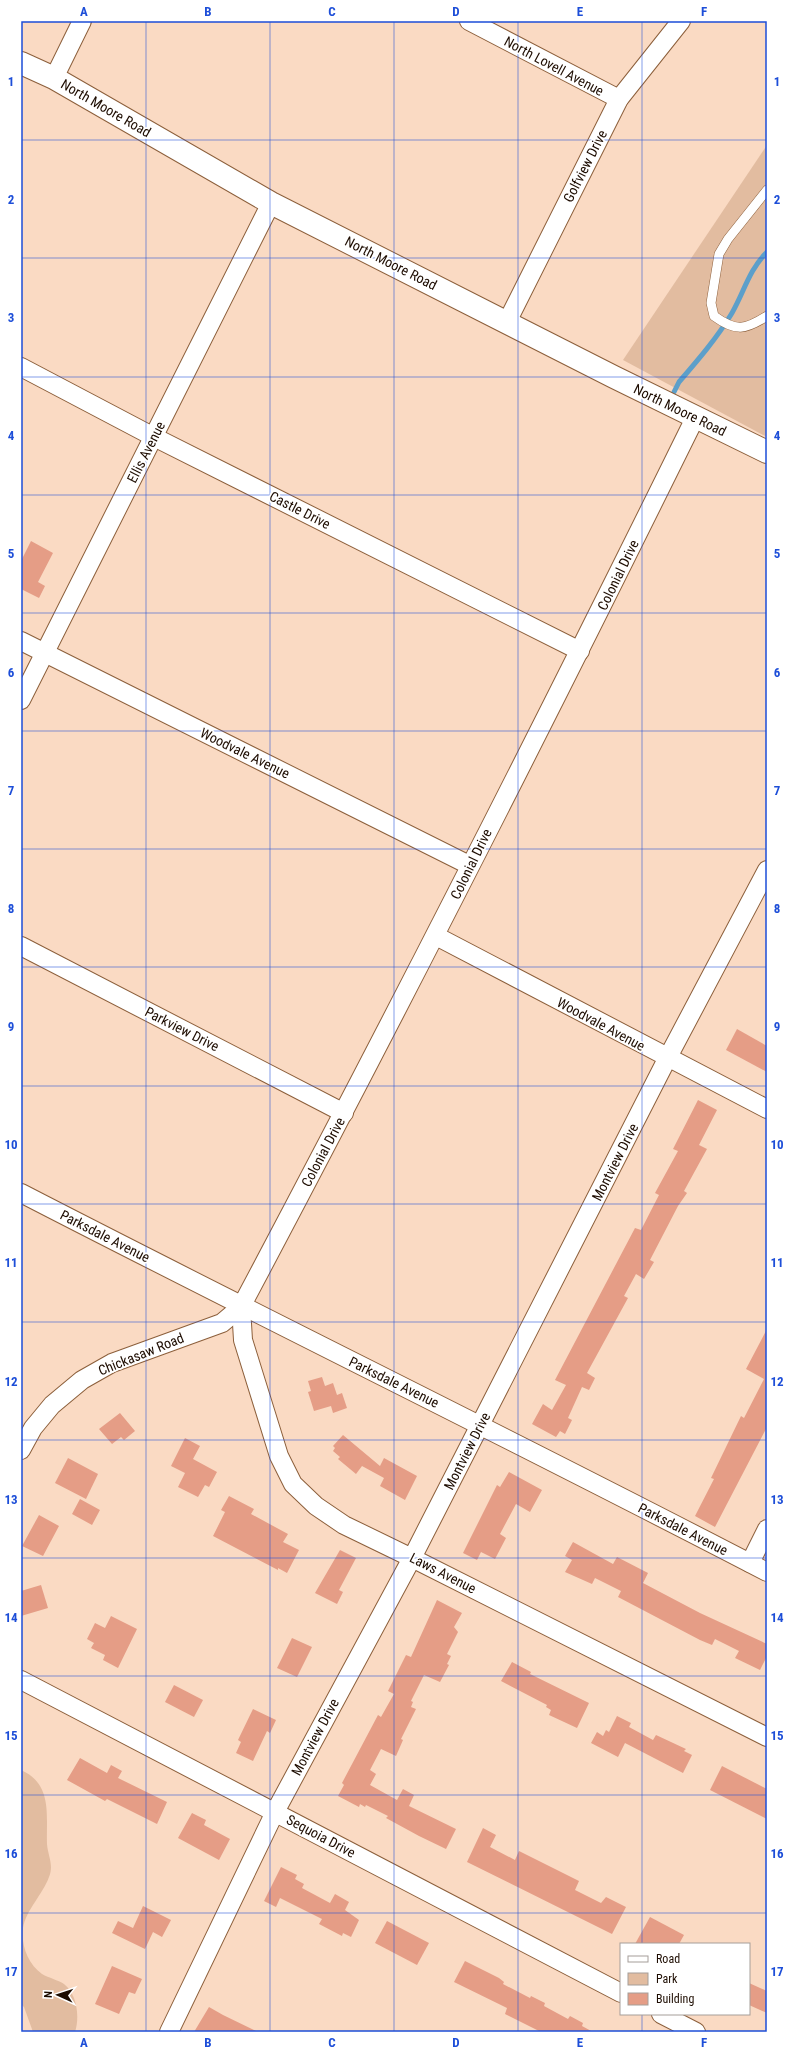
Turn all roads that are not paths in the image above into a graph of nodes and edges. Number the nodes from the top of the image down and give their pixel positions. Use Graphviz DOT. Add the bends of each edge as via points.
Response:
graph roads {
  1 [pos="82,21"];
  2 [pos="469,21"];
  3 [pos="681,21"];
  4 [pos="21,63"];
  5 [pos="54,78"];
  6 [pos="618,99"];
  7 [pos="767,190"];
  8 [pos="271,202"];
  9 [pos="767,316"];
  10 [pos="507,322"];
  11 [pos="21,367"];
  12 [pos="695,418"];
  13 [pos="154,437"];
  14 [pos="767,452"];
  15 [pos="21,641"];
  16 [pos="580,651"];
  17 [pos="46,654"];
  18 [pos="21,700"];
  19 [pos="470,865"];
  20 [pos="767,870"];
  21 [pos="436,936"];
  22 [pos="21,946"];
  23 [pos="668,1059"];
  24 [pos="767,1110"];
  25 [pos="344,1113"];
  26 [pos="21,1193"];
  27 [pos="241,1306"];
  28 [pos="480,1425"];
  29 [pos="21,1450"];
  30 [pos="767,1529"];
  31 [pos="412,1558"];
  32 [pos="750,1563"];
  33 [pos="767,1572"];
  34 [pos="21,1680"];
  35 [pos="767,1737"];
  36 [pos="274,1812"];
  37 [pos="620,1992"];
  38 [pos="663,2015"];
  39 [pos="169,2032"];
  40 [pos="696,2032"];
  1 -- 5 [label="street"];
  2 -- 6 [label="street, North Lovell Avenue"];
  3 -- 6 [label="street, Golfview Drive"];
  4 -- 5 [label="main road, North Moore Road"];
  5 -- 8 [label="main road, North Moore Road"];
  6 -- 10 [label="street, Golfview Drive"];
  7 -- 9 [label="lane" via="728,238 719,254 711,303 714,316 733,327 752,325"];
  8 -- 10 [label="main road, North Moore Road"];
  8 -- 13 [label="street, Ellis Avenue"];
  10 -- 12 [label="main road, North Moore Road"];
  11 -- 13 [label="street, Castle Drive"];
  12 -- 14 [label="main road, North Moore Road"];
  12 -- 16 [label="street, Colonial Drive"];
  13 -- 16 [label="street, Castle Drive"];
  13 -- 17 [label="street, Ellis Avenue"];
  15 -- 17 [label="street, Woodvale Avenue"];
  16 -- 19 [label="street, Colonial Drive"];
  17 -- 18 [label="street, Ellis Avenue"];
  17 -- 19 [label="street, Woodvale Avenue"];
  19 -- 21 [label="street, Colonial Drive"];
  20 -- 23 [label="street, Montview Drive"];
  21 -- 23 [label="street, Woodvale Avenue"];
  21 -- 25 [label="street, Colonial Drive"];
  22 -- 25 [label="street, Parkview Drive"];
  23 -- 24 [label="street, Woodvale Avenue"];
  23 -- 28 [label="street, Montview Drive"];
  25 -- 27 [label="street, Colonial Drive"];
  26 -- 27 [label="street, Parksdale Avenue"];
  27 -- 28 [label="street, Parksdale Avenue"];
  27 -- 29 [label="street, Chickasaw Road" via="222,1323 112,1363 82,1380 52,1405 33,1428"];
  27 -- 31 [label="street, Laws Avenue" via="243,1340 279,1456 293,1484 316,1506 344,1525"];
  28 -- 31 [label="street, Montview Drive"];
  28 -- 32 [label="street, Parksdale Avenue"];
  30 -- 32 [label="street"];
  31 -- 35 [label="street, Laws Avenue"];
  31 -- 36 [label="street, Montview Drive"];
  32 -- 33 [label="street, Parksdale Avenue"];
  34 -- 36 [label="street, Sequoia Drive"];
  36 -- 37 [label="street, Sequoia Drive"];
  36 -- 39 [label="street, Montview Drive"];
  38 -- 40 [label="street"];
}
